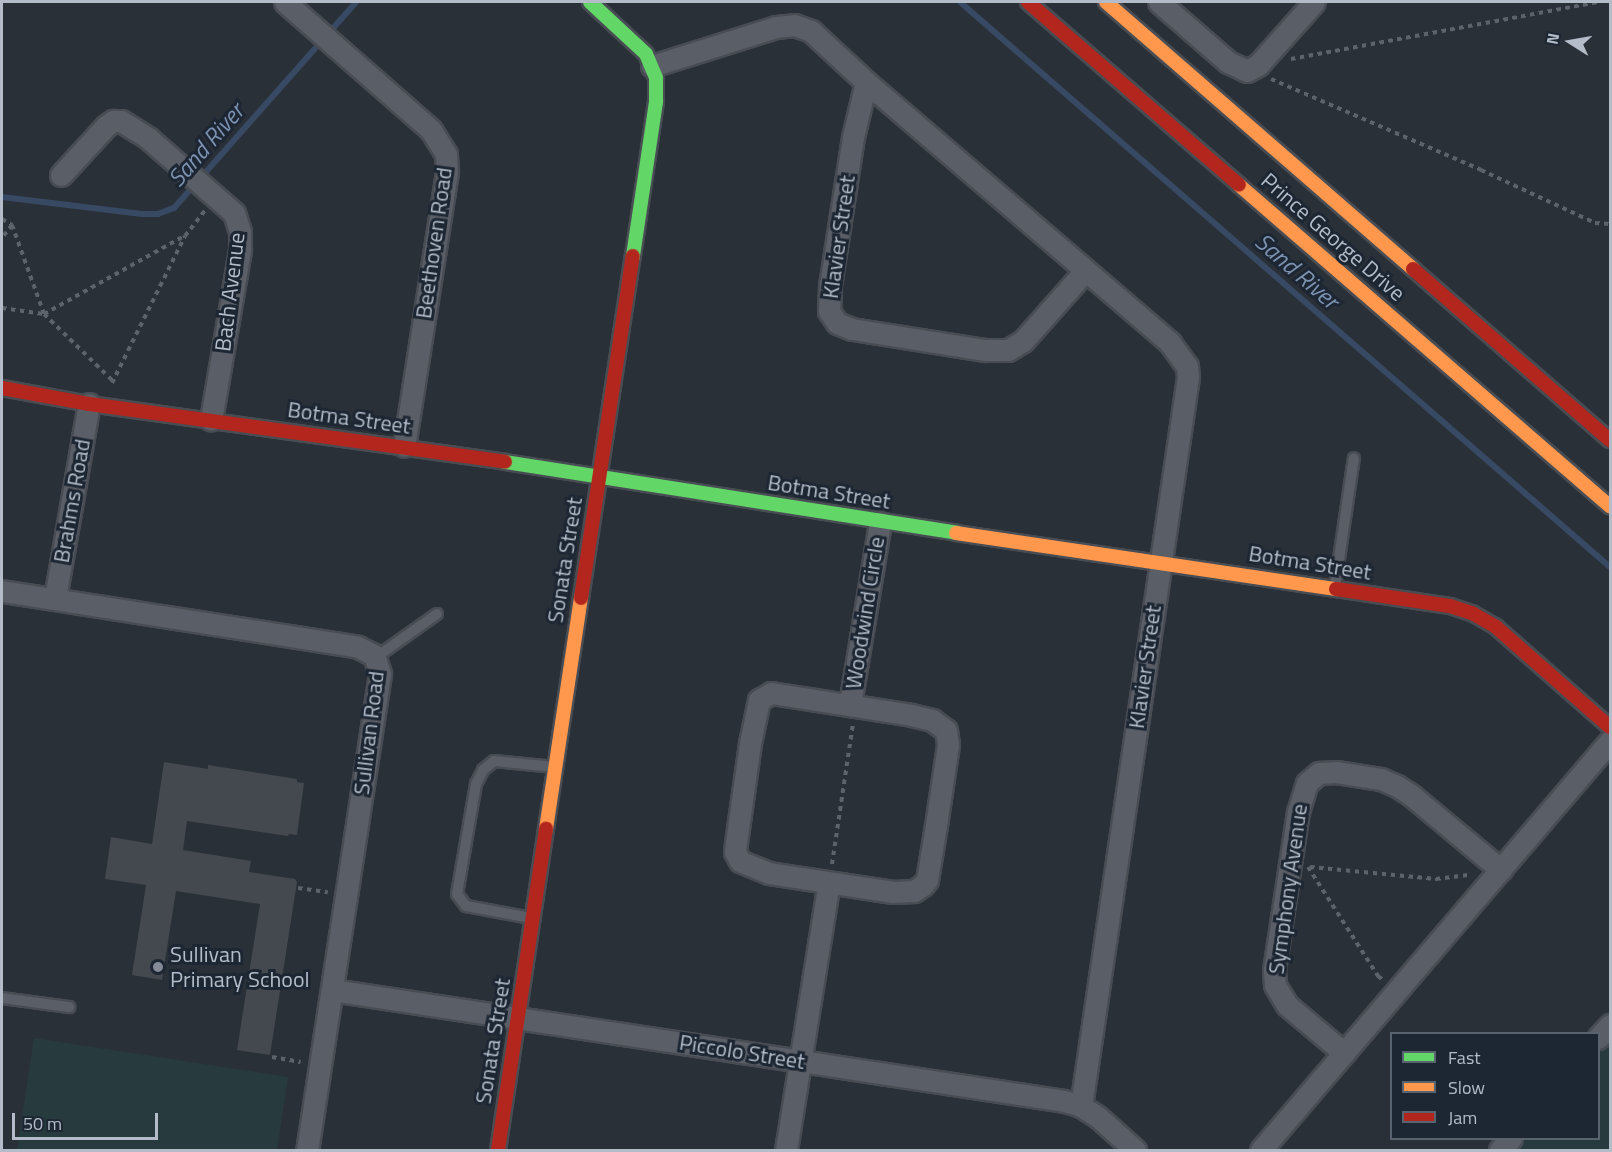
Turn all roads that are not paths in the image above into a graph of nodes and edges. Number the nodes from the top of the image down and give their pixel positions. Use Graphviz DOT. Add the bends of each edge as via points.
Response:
graph roads {
  1 [pos="285,2"];
  2 [pos="590,2"];
  3 [pos="1028,2"];
  4 [pos="1106,2"];
  5 [pos="1159,2"];
  6 [pos="1314,2"];
  7 [pos="652,66"];
  8 [pos="866,82"];
  9 [pos="61,175"];
  10 [pos="1084,272"];
  11 [pos="2,388"];
  12 [pos="89,404"];
  13 [pos="211,420"];
  14 [pos="1611,440"];
  15 [pos="404,446"];
  16 [pos="1354,458"];
  17 [pos="599,477"];
  18 [pos="1611,506"];
  19 [pos="880,522"];
  20 [pos="1161,561"];
  21 [pos="1334,589"];
  22 [pos="2,591"];
  23 [pos="55,598"];
  24 [pos="437,614"];
  25 [pos="375,658"];
  26 [pos="850,704"];
  27 [pos="1611,728"];
  28 [pos="1611,741"];
  29 [pos="555,767"];
  30 [pos="1502,870"];
  31 [pos="829,883"];
  32 [pos="533,918"];
  33 [pos="332,990"];
  34 [pos="2,998"];
  35 [pos="69,1007"];
  36 [pos="518,1018"];
  37 [pos="1611,1024"];
  38 [pos="1600,1037"];
  39 [pos="1344,1053"];
  40 [pos="800,1061"];
  41 [pos="1081,1106"];
  42 [pos="307,1150"];
  43 [pos="498,1150"];
  44 [pos="786,1150"];
  45 [pos="1135,1150"];
  46 [pos="1261,1150"];
  1 -- 15 [label="street, Beethoven Road" via="431,130 446,154 447,172"];
  2 -- 7 [label="street, Sonata Street" via="636,42"];
  3 -- 18 [label="street, Prince George Drive"];
  4 -- 14 [label="street, Prince George Drive"];
  5 -- 6 [label="street" via="1235,67 1247,70 1258,65"];
  7 -- 8 [label="street, Klavier Street" via="776,27 794,25 817,36"];
  7 -- 17 [label="street, Sonata Street" via="657,102"];
  8 -- 10 [label="street, Klavier Street"];
  8 -- 10 [label="street, Klavier Street" via="853,137 830,285 829,311 837,323 852,329 985,351 1008,350 1023,341"];
  9 -- 13 [label="street, Bach Avenue" via="113,121 129,124 234,213 241,239"];
  10 -- 20 [label="street, Klavier Street" via="1170,343 1187,366"];
  11 -- 12 [label="street, Botma Street"];
  12 -- 13 [label="street, Botma Street"];
  12 -- 23 [label="street, Brahms Road"];
  13 -- 15 [label="street, Botma Street"];
  15 -- 17 [label="street, Botma Street"];
  16 -- 21 [label="lane"];
  17 -- 19 [label="street, Botma Street"];
  17 -- 29 [label="street, Sonata Street"];
  19 -- 20 [label="street, Botma Street"];
  19 -- 26 [label="street, Woodwind Circle"];
  20 -- 21 [label="street, Botma Street"];
  20 -- 41 [label="street, Klavier Street"];
  21 -- 27 [label="street, Botma Street" via="1450,606 1483,619"];
  22 -- 23 [label="street, Sullivan Road"];
  23 -- 25 [label="street, Sullivan Road" via="358,647"];
  24 -- 25 [label="lane"];
  25 -- 33 [label="street, Sullivan Road" via="380,674"];
  26 -- 31 [label="street, Woodwind Circle" via="771,693 759,700 736,843 735,852 748,867"];
  26 -- 31 [label="street, Woodwind Circle" via="932,720 946,730 948,745 923,885 901,892"];
  28 -- 30 [label="street"];
  29 -- 32 [label="street, Sonata Street"];
  29 -- 32 [label="lane" via="494,761 483,770 476,784 457,894 466,906"];
  30 -- 39 [label="street"];
  30 -- 39 [label="street, Symphony Avenue" via="1404,790 1381,779 1319,773 1303,790 1300,864 1274,970 1275,985 1287,1005"];
  31 -- 40 [label="street"];
  32 -- 36 [label="street, Sonata Street"];
  33 -- 36 [label="street, Piccolo Street"];
  33 -- 42 [label="street, Sullivan Road"];
  34 -- 35 [label="lane"];
  36 -- 40 [label="street, Piccolo Street"];
  36 -- 43 [label="street, Sonata Street"];
  37 -- 38 [label="street"];
  39 -- 46 [label="street"];
  40 -- 41 [label="street, Piccolo Street" via="1016,1092"];
  40 -- 44 [label="street"];
  41 -- 45 [label="street, Piccolo Street"];
}
